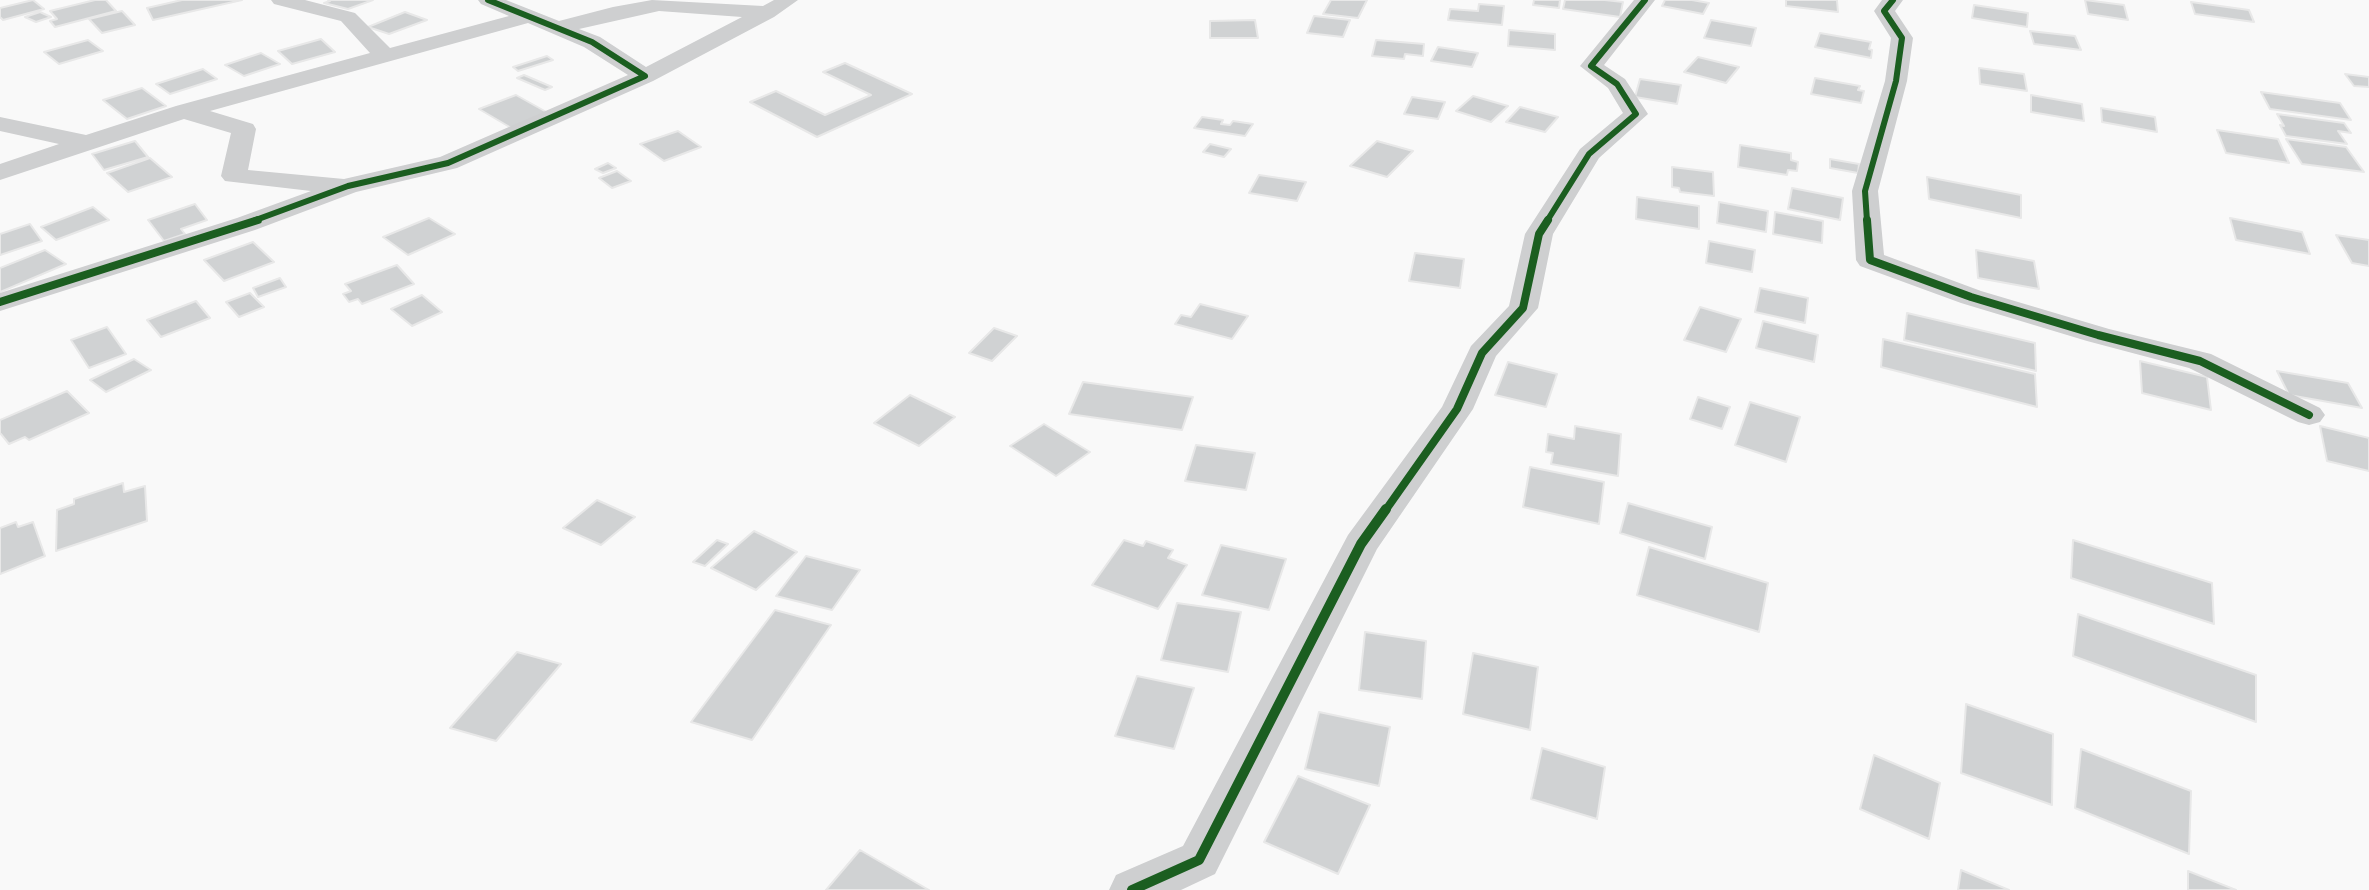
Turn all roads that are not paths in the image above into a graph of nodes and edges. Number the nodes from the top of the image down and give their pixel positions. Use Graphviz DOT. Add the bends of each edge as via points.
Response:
graph roads {
  1 [pos="281,0"];
  2 [pos="488,0"];
  3 [pos="788,0"];
  4 [pos="1645,0"];
  5 [pos="1893,0"];
  6 [pos="767,13"];
  7 [pos="531,16"];
  8 [pos="559,28"];
  9 [pos="386,57"];
  10 [pos="645,76"];
  11 [pos="184,111"];
  12 [pos="0,124"];
  13 [pos="89,144"];
  14 [pos="0,172"];
  15 [pos="348,186"];
  16 [pos="0,302"];
  17 [pos="2309,415"];
  18 [pos="1132,890"];
  1 -- 9 [label="street" via="348,18"];
  2 -- 7 [label="street"];
  3 -- 6 [label="street"];
  4 -- 18 [label="street" via="1591,66 1617,84 1636,114 1589,154 1539,234 1523,308 1482,353 1457,409 1361,544 1199,860"];
  5 -- 17 [label="street" via="1884,12 1902,38 1896,81 1865,191 1870,260 1971,297 2200,361"];
  6 -- 8 [label="street" via="659,5"];
  6 -- 10 [label="street"];
  7 -- 8 [label="street"];
  7 -- 9 [label="street"];
  8 -- 10 [label="street" via="592,41"];
  9 -- 11 [label="street"];
  10 -- 15 [label="street" via="448,163"];
  11 -- 13 [label="street"];
  11 -- 15 [label="street" via="244,129 234,176"];
  12 -- 13 [label="street"];
  13 -- 14 [label="street"];
  15 -- 16 [label="street" via="246,224"];
}
